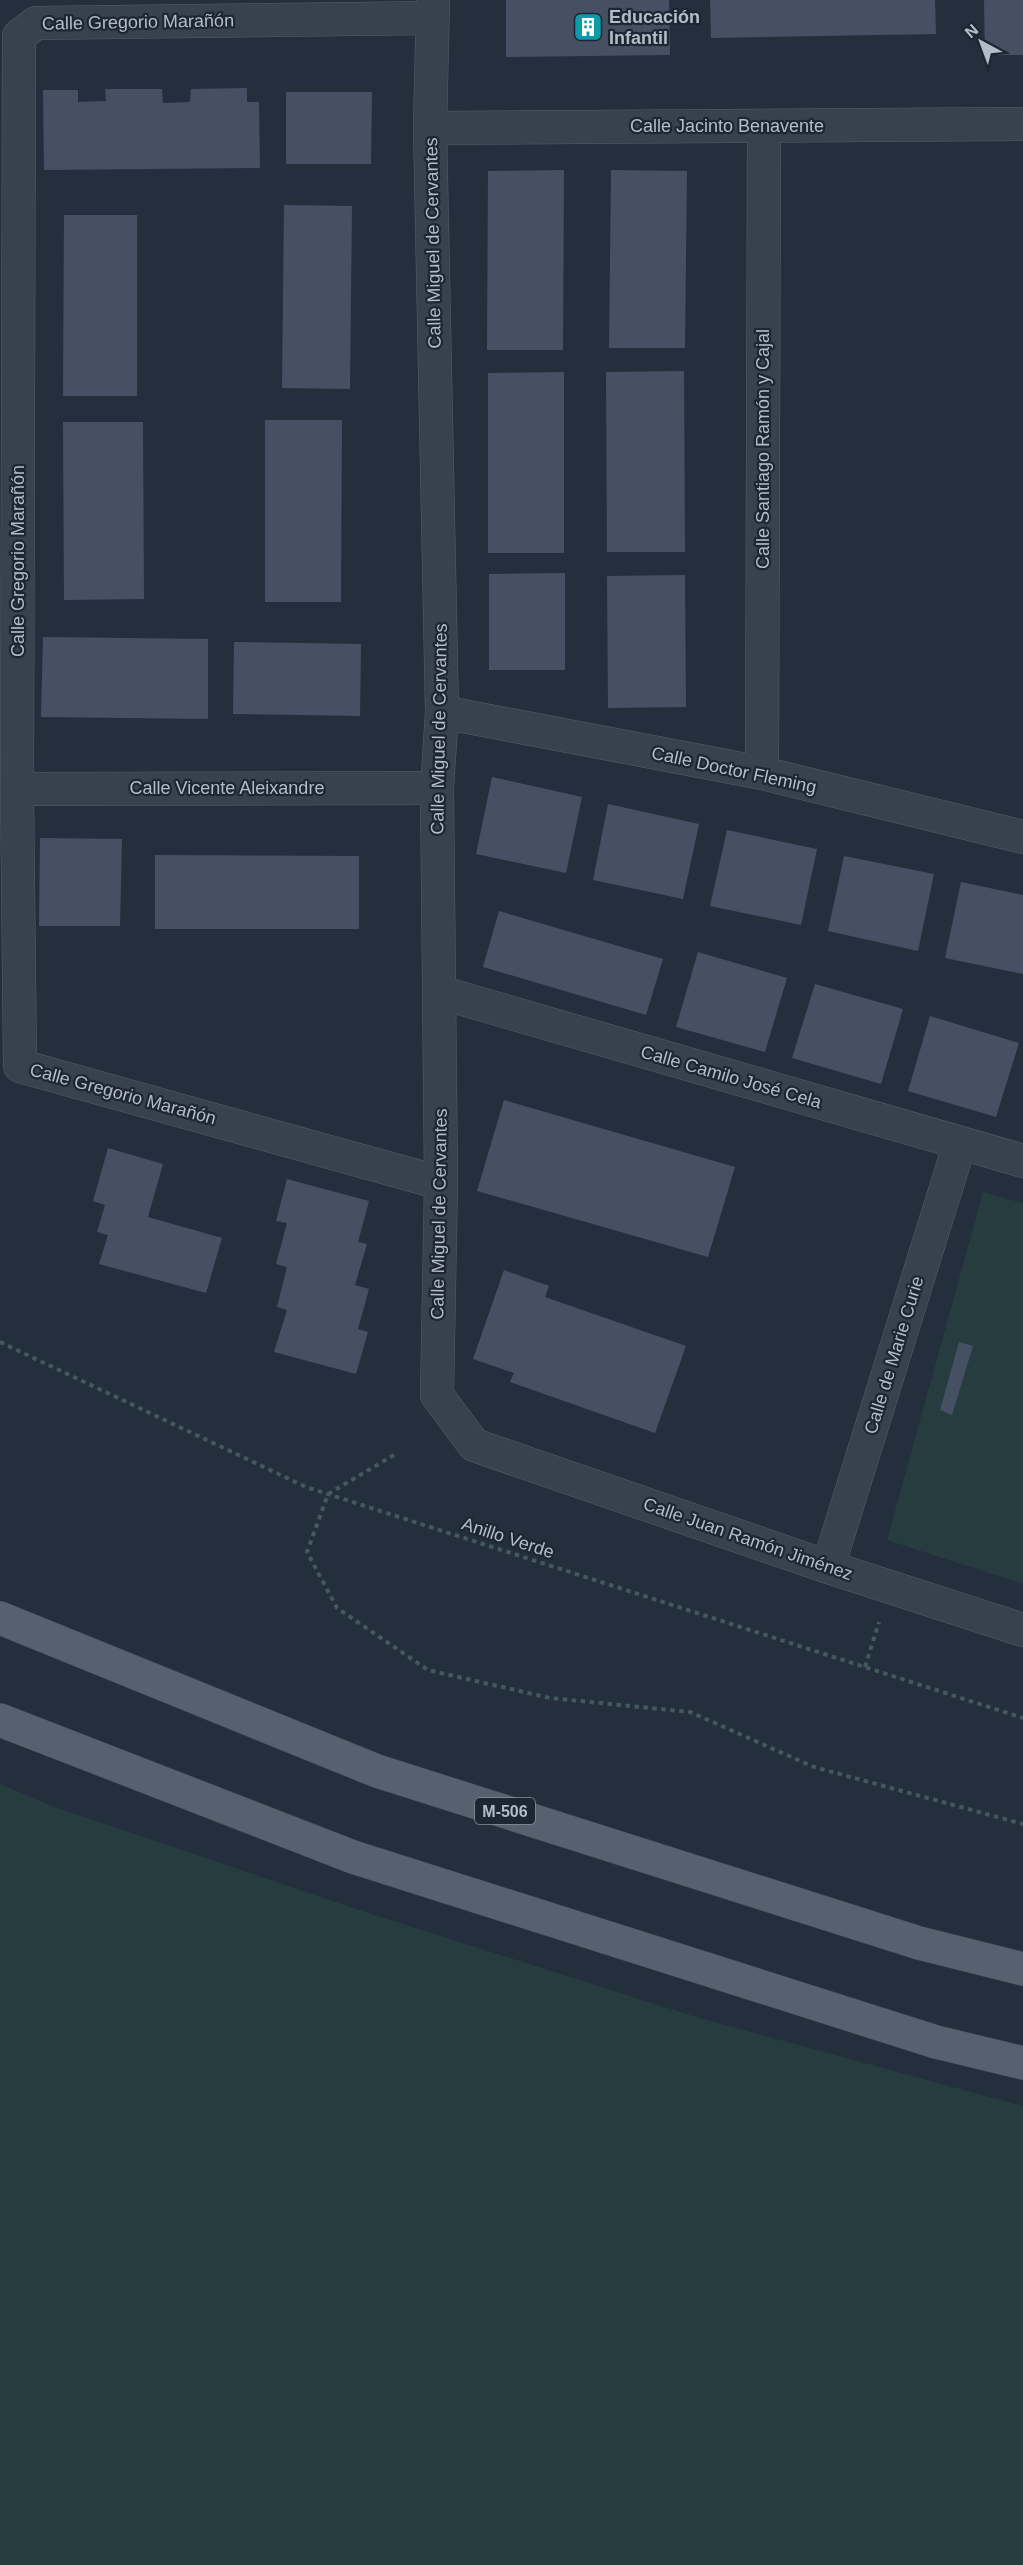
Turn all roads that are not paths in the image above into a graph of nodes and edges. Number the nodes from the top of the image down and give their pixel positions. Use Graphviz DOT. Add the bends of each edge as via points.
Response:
graph roads {
  1 [pos="432,9"];
  2 [pos="1023,124"];
  3 [pos="764,126"];
  4 [pos="430,128"];
  5 [pos="442,712"];
  6 [pos="762,773"];
  7 [pos="437,788"];
  8 [pos="17,789"];
  9 [pos="1023,837"];
  10 [pos="439,992"];
  11 [pos="960,1143"];
  12 [pos="1023,1161"];
  13 [pos="441,1183"];
  14 [pos="474,1445"];
  15 [pos="828,1567"];
  16 [pos="0,1618"];
  17 [pos="1023,1630"];
  18 [pos="0,1720"];
  19 [pos="1023,1969"];
  20 [pos="1023,2063"];
  1 -- 4 [label="street, Calle Miguel de Cervantes"];
  1 -- 8 [label="street, Calle Gregorio Marañón" via="36,22 19,36"];
  2 -- 3 [label="street, Calle Jacinto Benavente"];
  3 -- 4 [label="street, Calle Jacinto Benavente"];
  3 -- 6 [label="street, Calle Santiago Ramón y Cajal"];
  4 -- 5 [label="street, Calle Miguel de Cervantes"];
  5 -- 6 [label="street, Calle Doctor Fleming"];
  5 -- 7 [label="street, Calle Miguel de Cervantes"];
  6 -- 9 [label="street, Calle Doctor Fleming"];
  7 -- 8 [label="street, Calle Vicente Aleixandre"];
  7 -- 10 [label="street, Calle Miguel de Cervantes"];
  8 -- 13 [label="street, Calle Gregorio Marañón" via="20,1066"];
  10 -- 11 [label="street, Calle Camilo José Cela"];
  10 -- 13 [label="street, Calle Miguel de Cervantes"];
  11 -- 12 [label="street, Calle Camilo José Cela"];
  11 -- 15 [label="street, Calle de Marie Curie"];
  13 -- 14 [label="street, Calle Miguel de Cervantes" via="437,1395"];
  14 -- 15 [label="street, Calle Juan Ramón Jiménez"];
  15 -- 17 [label="street, Calle Juan Ramón Jiménez"];
  16 -- 19 [label="main road, M-506" via="377,1771 919,1943"];
  18 -- 20 [label="main road" via="354,1857 936,2042"];
}
